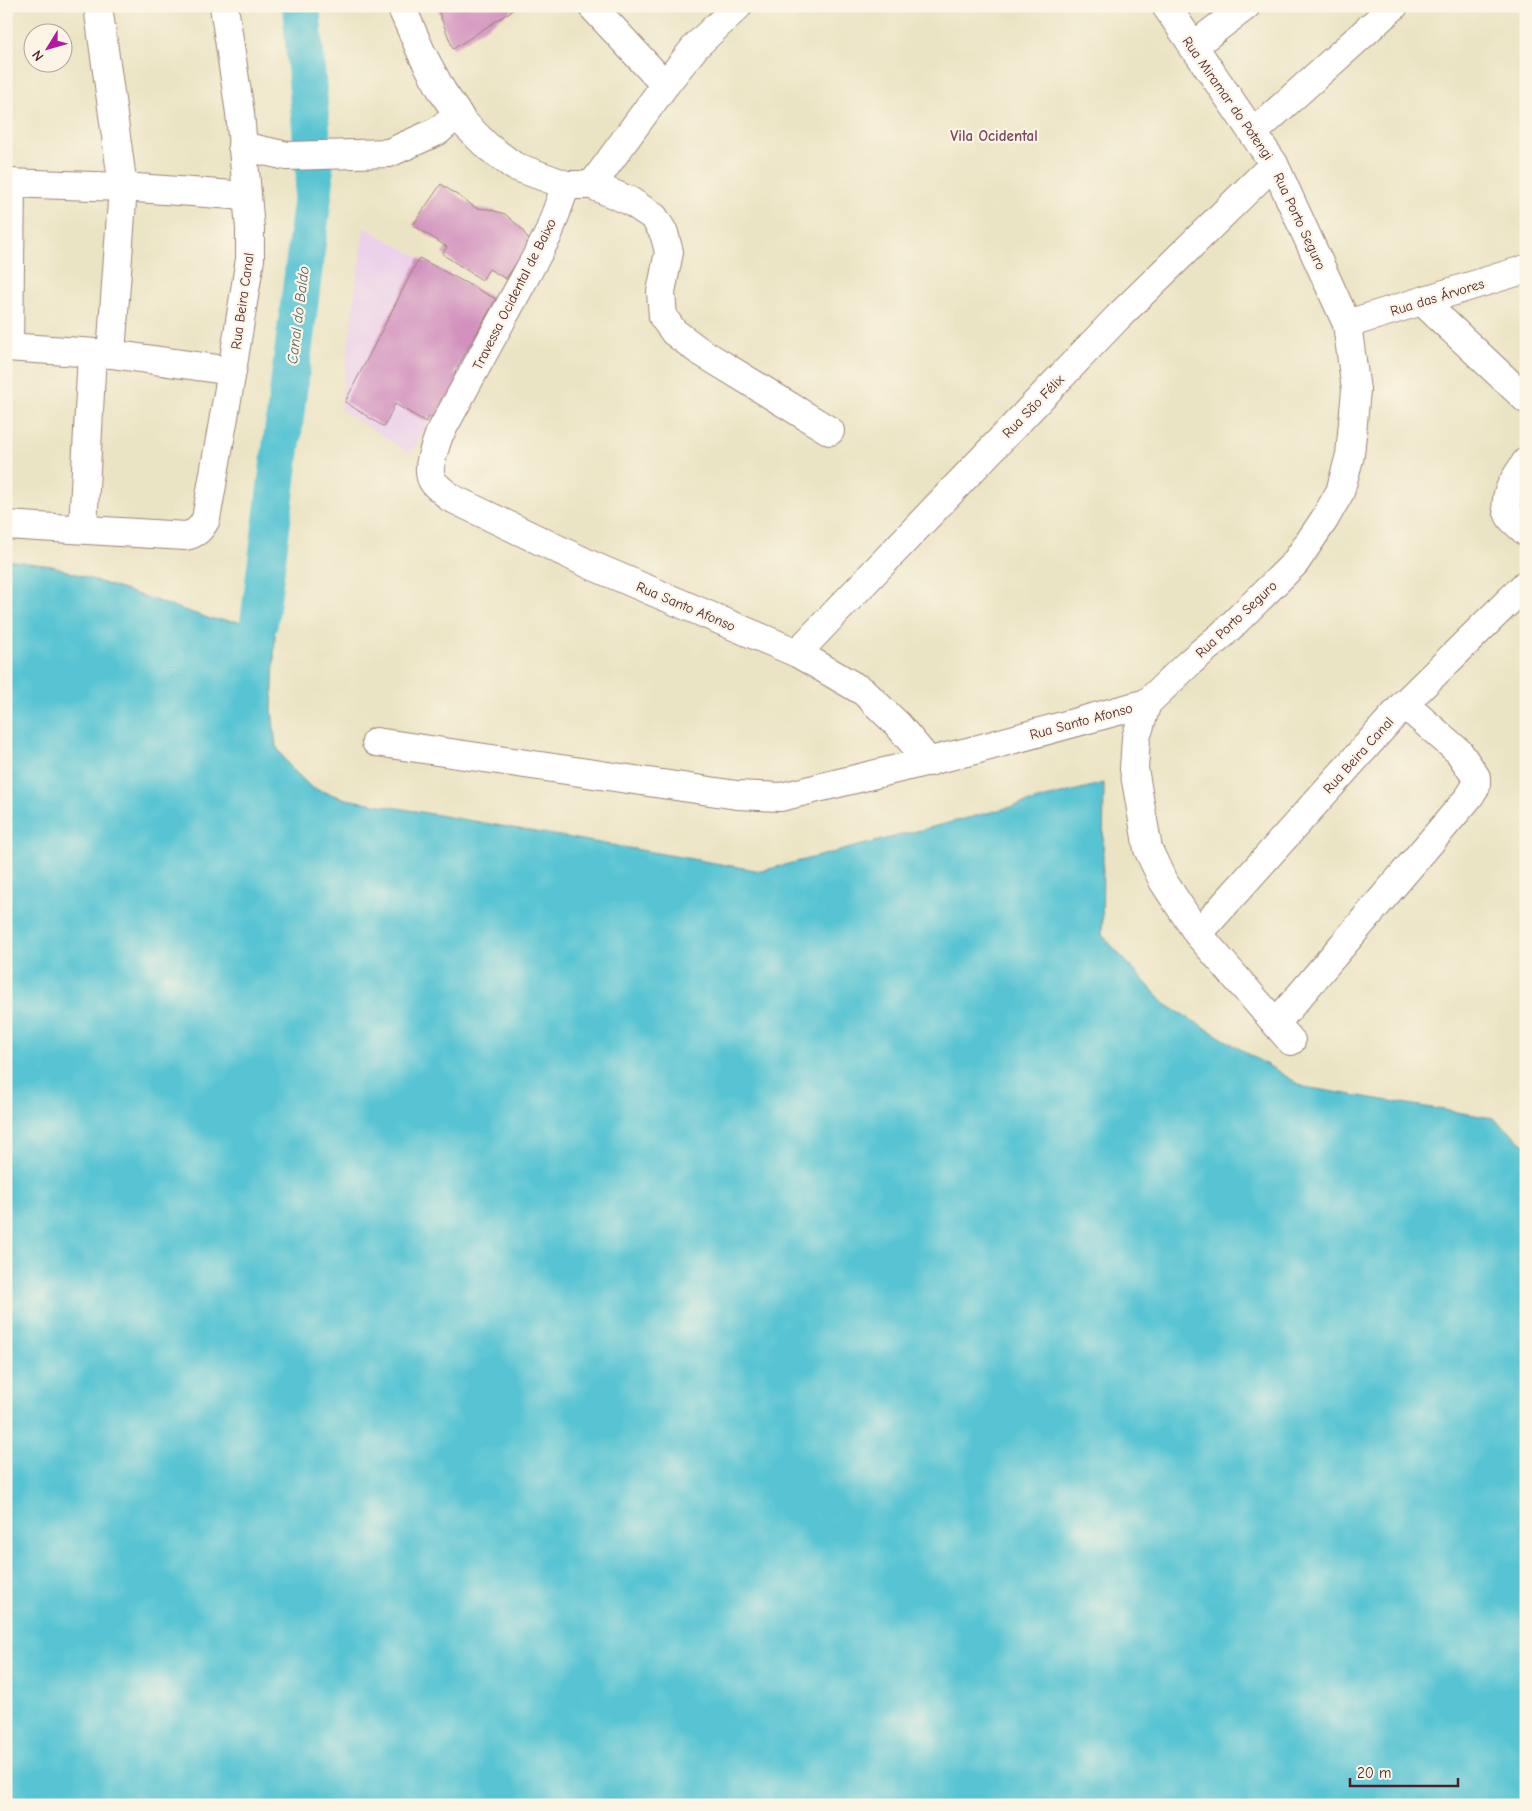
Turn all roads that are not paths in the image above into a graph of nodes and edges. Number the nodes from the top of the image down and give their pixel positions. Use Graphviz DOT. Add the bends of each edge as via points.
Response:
graph roads {
  1 [pos="98,6"];
  2 [pos="224,6"];
  3 [pos="401,6"];
  4 [pos="592,6"];
  5 [pos="738,6"];
  6 [pos="1166,6"];
  7 [pos="1246,6"];
  8 [pos="1394,6"];
  9 [pos="1192,46"];
  10 [pos="665,84"];
  11 [pos="458,114"];
  12 [pos="1254,133"];
  13 [pos="242,146"];
  14 [pos="1274,164"];
  15 [pos="9,183"];
  16 [pos="579,185"];
  17 [pos="123,187"];
  18 [pos="247,196"];
  19 [pos="1526,269"];
  20 [pos="1423,302"];
  21 [pos="1347,324"];
  22 [pos="7,347"];
  23 [pos="101,353"];
  24 [pos="232,371"];
  25 [pos="1526,399"];
  26 [pos="830,431"];
  27 [pos="1526,462"];
  28 [pos="430,471"];
  29 [pos="6,524"];
  30 [pos="1518,524"];
  31 [pos="82,528"];
  32 [pos="1526,584"];
  33 [pos="797,653"];
  34 [pos="1147,703"];
  35 [pos="1404,704"];
  36 [pos="376,742"];
  37 [pos="929,762"];
  38 [pos="1198,934"];
  1 -- 17 [label="street"];
  2 -- 13 [label="street, Rua Beira Canal"];
  3 -- 11 [label="street" via="422,54"];
  4 -- 10 [label="street"];
  5 -- 10 [label="street, Travessa Ocidental de Baixo" via="696,46"];
  6 -- 9 [label="street, Rua Miramar do Potengi"];
  7 -- 9 [label="street"];
  8 -- 12 [label="street"];
  9 -- 12 [label="street, Rua Miramar do Potengi"];
  10 -- 16 [label="street, Travessa Ocidental de Baixo"];
  11 -- 13 [label="street" via="438,131 389,153 286,156"];
  11 -- 16 [label="street" via="487,146 514,166"];
  12 -- 14 [label="street, Rua Miramar do Potengi"];
  13 -- 18 [label="street, Rua Beira Canal"];
  14 -- 21 [label="street, Rua Porto Seguro"];
  14 -- 33 [label="street, Rua São Félix" via="1118,317"];
  15 -- 17 [label="street"];
  15 -- 22 [label="street"];
  16 -- 26 [label="street" via="630,201 654,217 669,252 661,292 663,317 674,332"];
  16 -- 28 [label="street, Travessa Ocidental de Baixo" via="548,235 439,435"];
  17 -- 18 [label="street"];
  17 -- 23 [label="street"];
  18 -- 24 [label="street, Rua Beira Canal" via="250,259"];
  19 -- 20 [label="street, Rua das Árvores"];
  20 -- 21 [label="street, Rua das Árvores"];
  20 -- 25 [label="street"];
  21 -- 34 [label="street, Rua Porto Seguro" via="1356,390 1350,455 1340,492 1295,563"];
  22 -- 23 [label="street"];
  23 -- 24 [label="street"];
  23 -- 31 [label="street"];
  24 -- 31 [label="street, Rua Beira Canal" via="203,526 185,536"];
  27 -- 30 [label="street" via="1509,488 1507,499"];
  28 -- 33 [label="street, Rua Santo Afonso" via="432,482 450,497 593,566"];
  29 -- 31 [label="street"];
  32 -- 35 [label="street, Rua Beira Canal"];
  33 -- 37 [label="street, Rua Santo Afonso" via="864,692"];
  34 -- 37 [label="street, Rua Santo Afonso"];
  34 -- 38 [label="street" via="1136,738 1134,769 1148,849"];
  35 -- 38 [label="street, Rua Beira Canal"];
  35 -- 38 [label="street" via="1459,752 1476,777 1476,786 1284,1032"];
  36 -- 37 [label="street, Rua Santo Afonso" via="758,797 781,796"];
}
